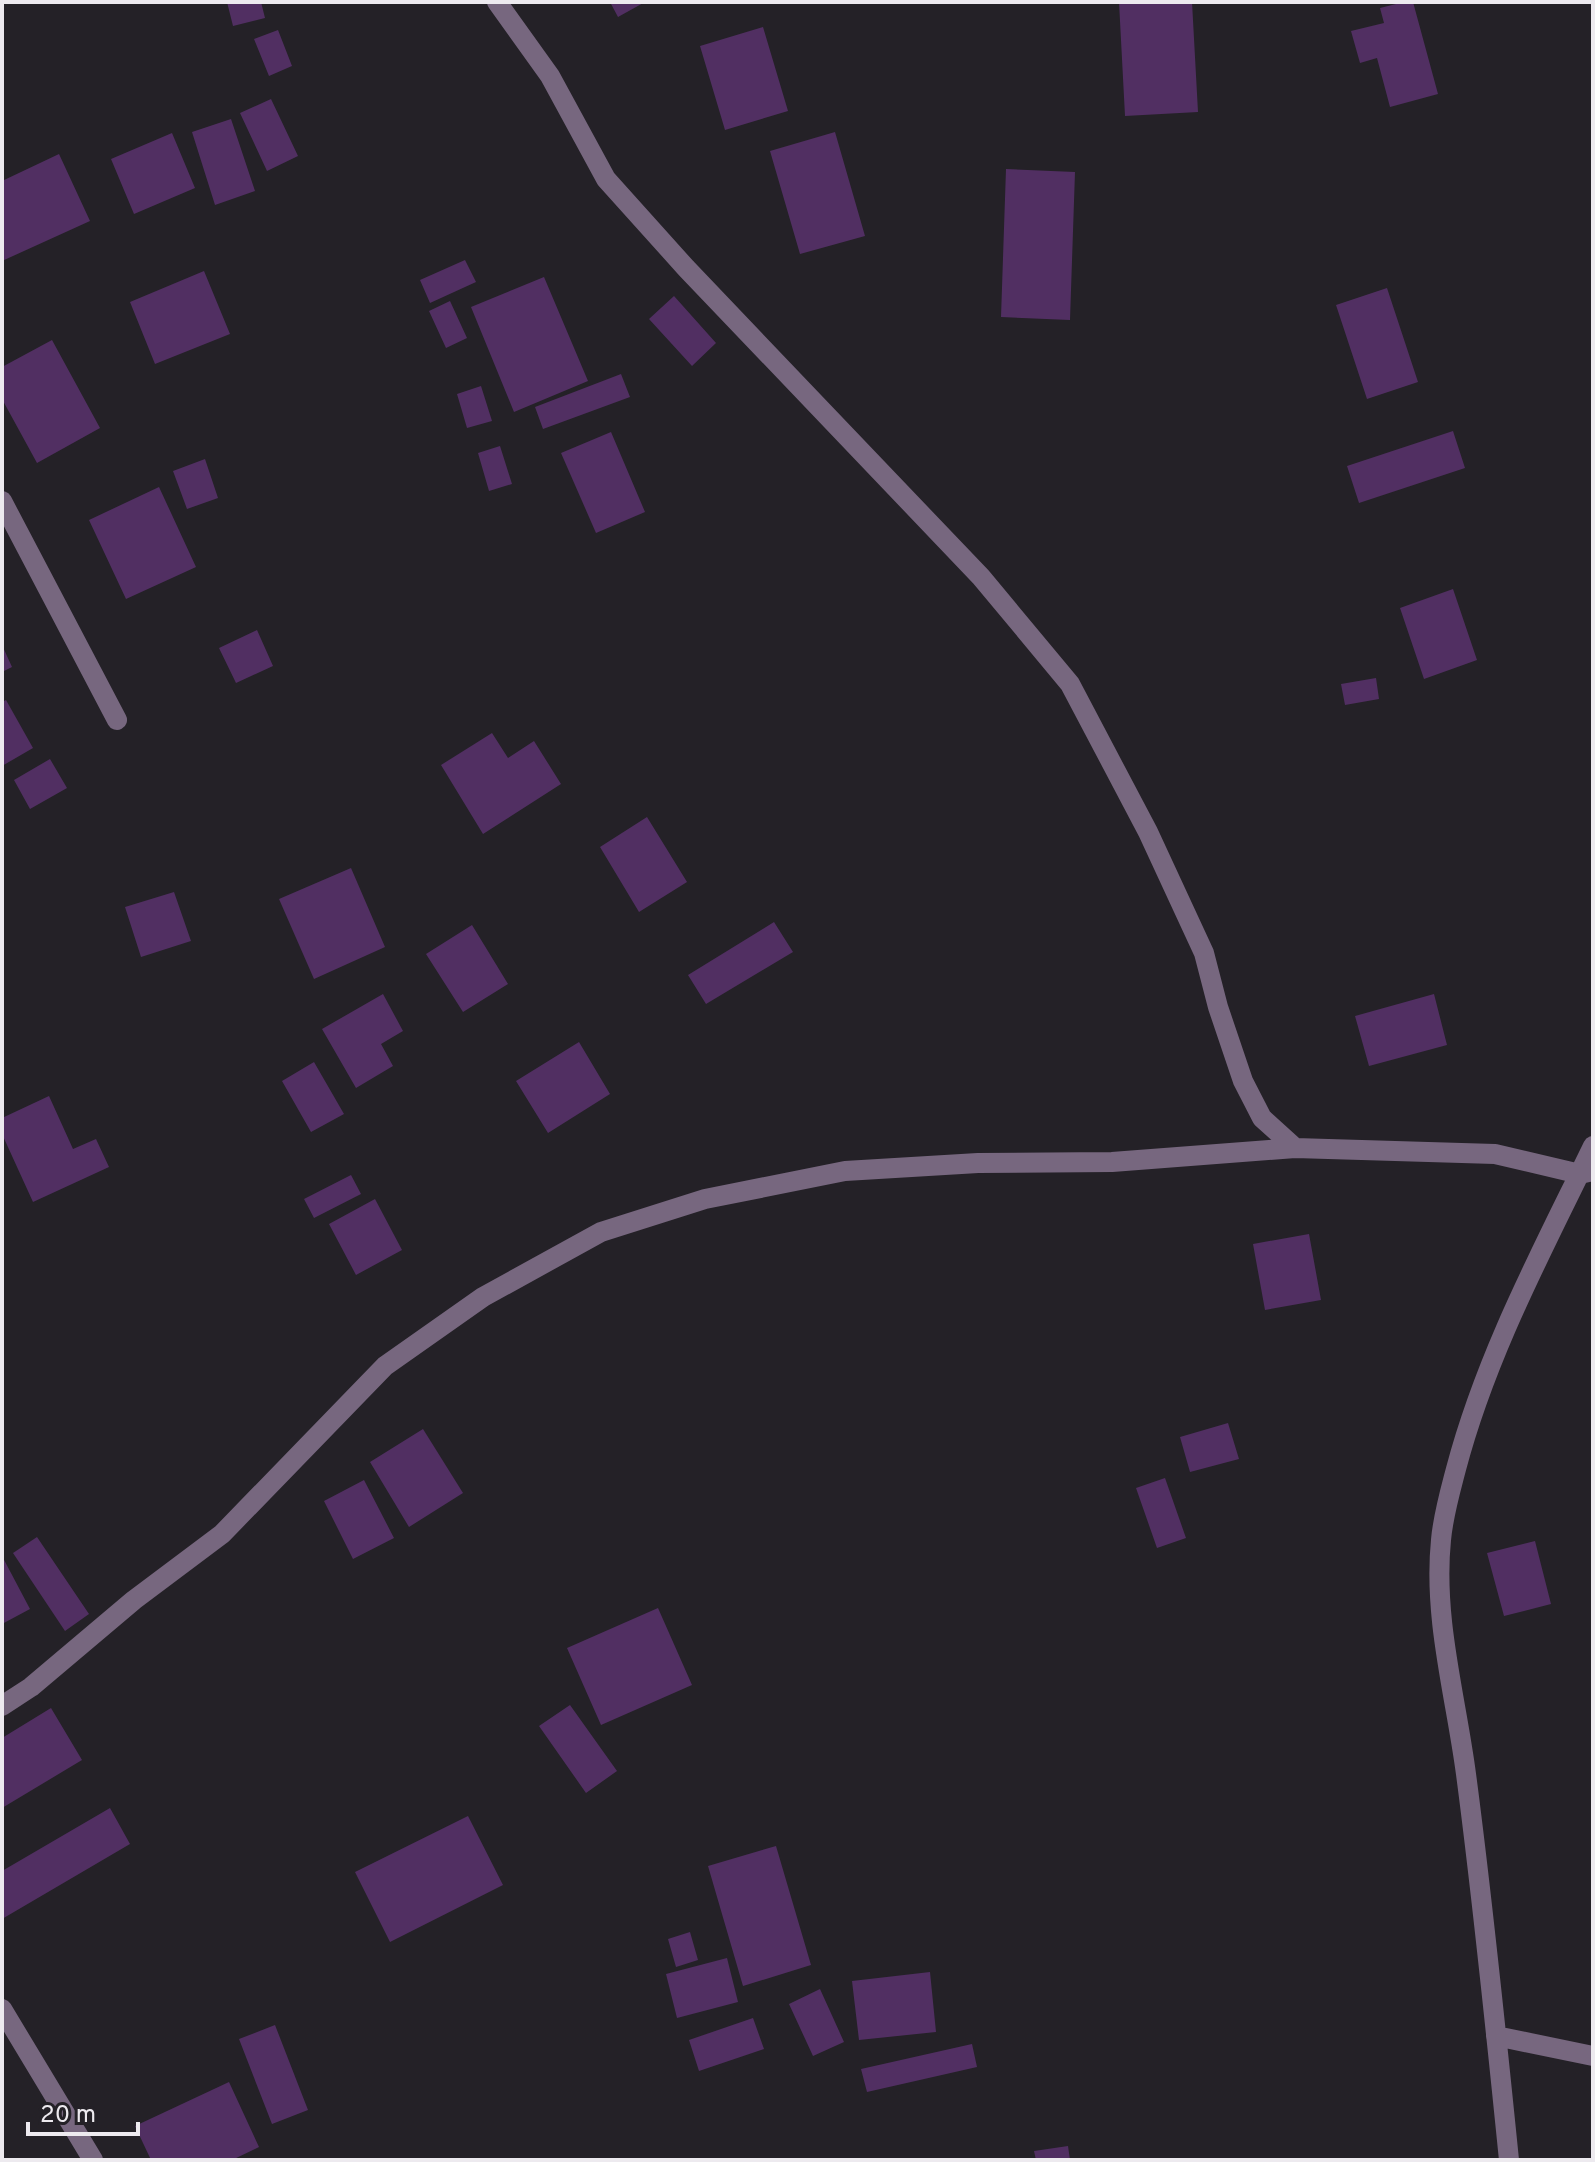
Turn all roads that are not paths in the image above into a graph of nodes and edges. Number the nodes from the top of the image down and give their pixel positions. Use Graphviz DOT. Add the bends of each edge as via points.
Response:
graph roads {
  1 [pos="497,2"];
  2 [pos="2,501"];
  3 [pos="117,720"];
  4 [pos="1593,1146"];
  5 [pos="1295,1148"];
  6 [pos="1586,1172"];
  7 [pos="2,1706"];
  8 [pos="2,2009"];
  9 [pos="1496,2036"];
  10 [pos="1593,2056"];
  11 [pos="93,2160"];
  12 [pos="1509,2160"];
  1 -- 5 [label="street" via="550,76 606,179 981,577 1070,684 1204,953 1243,1081 1262,1118"];
  2 -- 3 [label="street"];
  4 -- 6 [label="street"];
  5 -- 6 [label="street" via="1495,1154"];
  5 -- 7 [label="street" via="1112,1162 845,1171 705,1199 601,1232 483,1297 385,1366 222,1534"];
  6 -- 9 [label="street" via="1521,1293 1485,1376 1463,1441 1441,1537 1438,1575 1450,1685 1466,1770"];
  8 -- 11 [label="street"];
  9 -- 10 [label="street"];
  9 -- 12 [label="street"];
}
